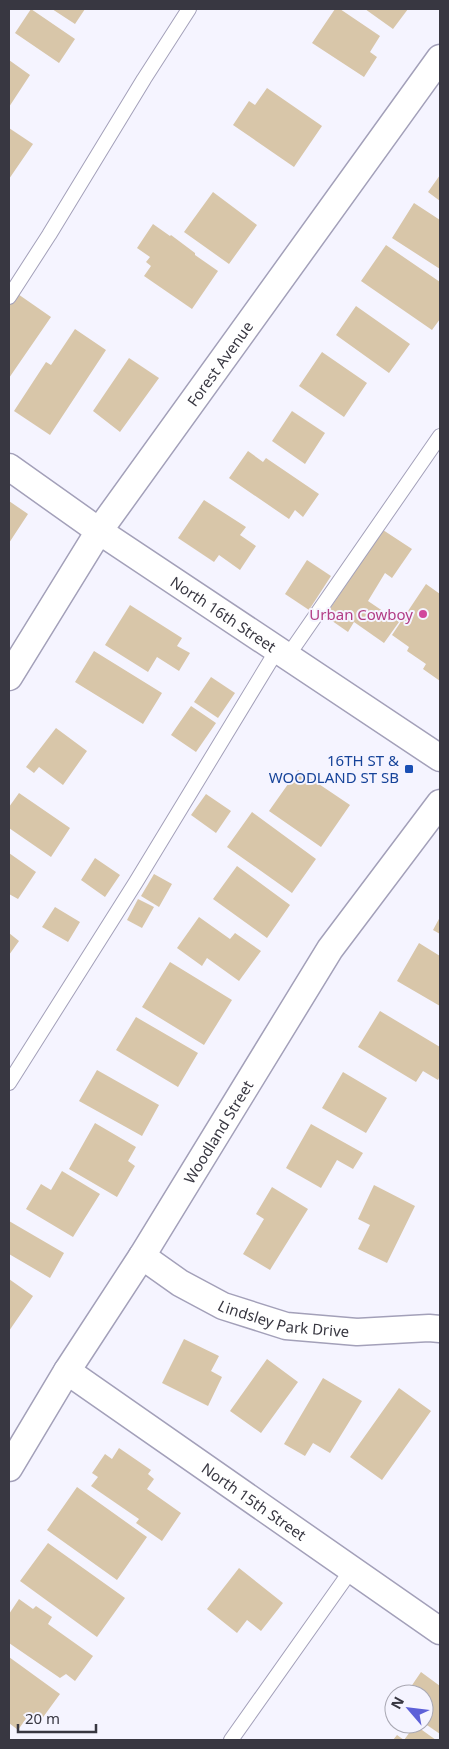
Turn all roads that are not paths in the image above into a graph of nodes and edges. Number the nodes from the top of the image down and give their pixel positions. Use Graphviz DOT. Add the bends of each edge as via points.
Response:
graph roads {
  1 [pos="189,9"];
  2 [pos="440,58"];
  3 [pos="9,297"];
  4 [pos="440,436"];
  5 [pos="9,467"];
  6 [pos="99,532"];
  7 [pos="282,654"];
  8 [pos="9,677"];
  9 [pos="440,758"];
  10 [pos="440,803"];
  11 [pos="9,1083"];
  12 [pos="142,1256"];
  13 [pos="440,1329"];
  14 [pos="67,1371"];
  15 [pos="9,1468"];
  16 [pos="352,1569"];
  17 [pos="440,1631"];
  18 [pos="231,1740"];
  1 -- 3 [label="lane"];
  2 -- 6 [label="street, Forest Avenue"];
  4 -- 7 [label="lane"];
  5 -- 6 [label="street, North 16th Street"];
  6 -- 7 [label="street, North 16th Street"];
  6 -- 8 [label="street, Forest Avenue"];
  7 -- 9 [label="street, North 16th Street"];
  7 -- 11 [label="lane"];
  10 -- 12 [label="street, Woodland Street" via="330,948"];
  12 -- 13 [label="street, Lindsley Park Drive" via="180,1283 223,1306 286,1326 357,1332"];
  12 -- 14 [label="street, Woodland Street"];
  14 -- 15 [label="street, Woodland Street"];
  14 -- 16 [label="street, North 15th Street"];
  16 -- 17 [label="street, North 15th Street"];
  16 -- 18 [label="lane"];
}
